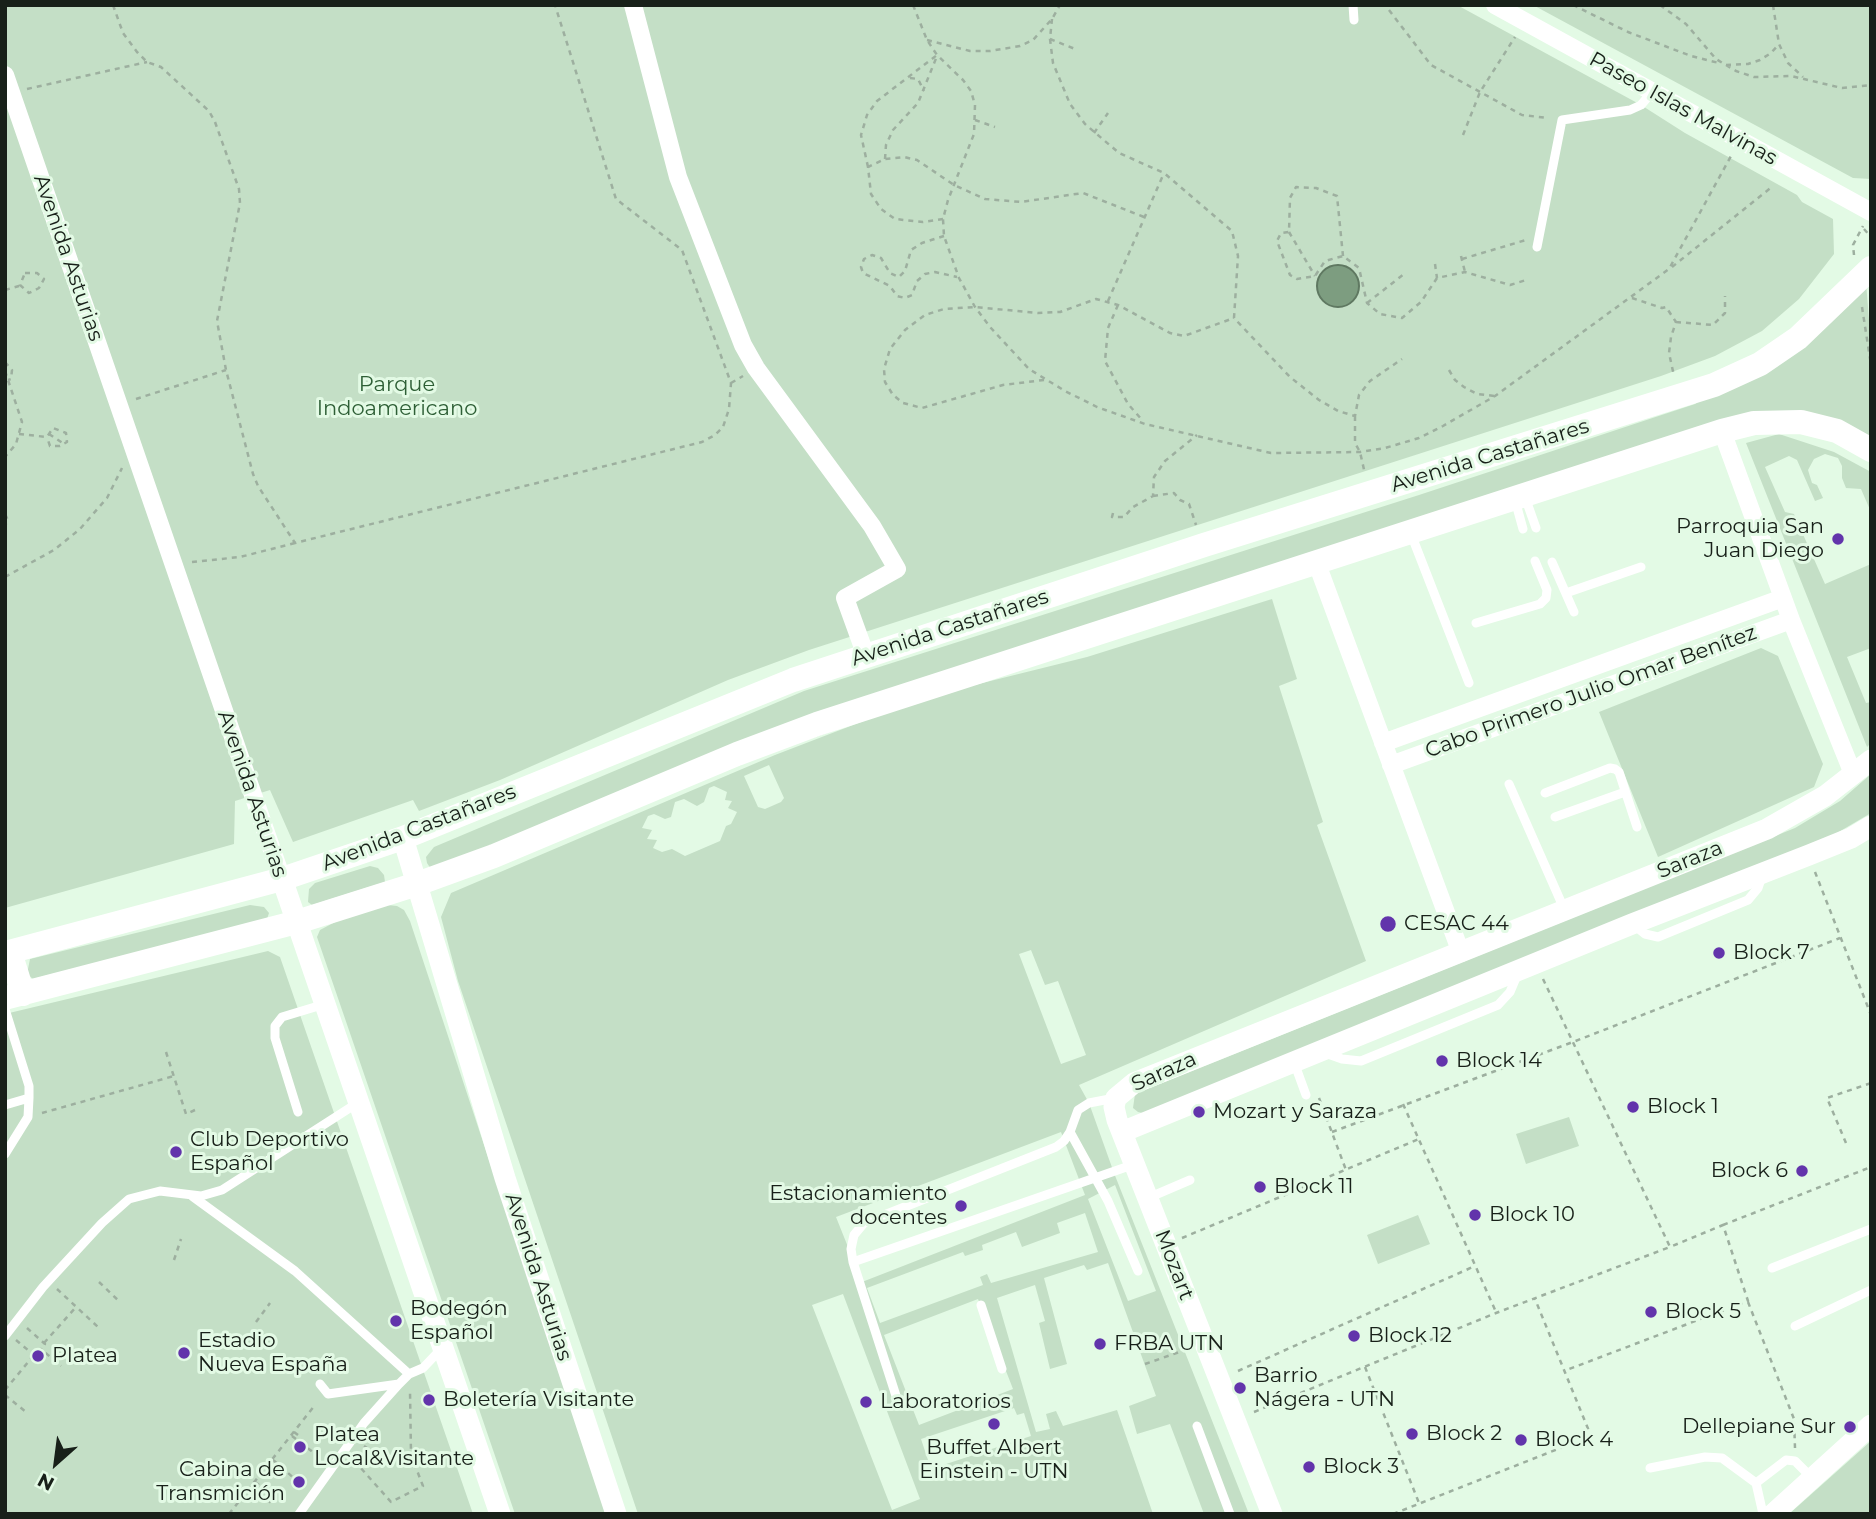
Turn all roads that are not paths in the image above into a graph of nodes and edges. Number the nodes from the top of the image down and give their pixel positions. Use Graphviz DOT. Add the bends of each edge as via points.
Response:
graph roads {
  1 [pos="633,5"];
  2 [pos="1353,5"];
  3 [pos="1495,5"];
  4 [pos="1354,20"];
  5 [pos="5,75"];
  6 [pos="1652,92"];
  7 [pos="1866,220"];
  8 [pos="1537,247"];
  9 [pos="1871,268"];
  10 [pos="1722,431"];
  11 [pos="1871,450"];
  12 [pos="1519,496"];
  13 [pos="1536,528"];
  14 [pos="1523,529"];
  15 [pos="1410,531"];
  16 [pos="1316,561"];
  17 [pos="1535,561"];
  18 [pos="1552,562"];
  19 [pos="1642,567"];
  20 [pos="1566,593"];
  21 [pos="1783,598"];
  22 [pos="1574,612"];
  23 [pos="1791,620"];
  24 [pos="1476,623"];
  25 [pos="866,656"];
  26 [pos="1469,683"];
  27 [pos="1384,743"];
  28 [pos="1871,760"];
  29 [pos="1391,765"];
  30 [pos="1853,774"];
  31 [pos="1509,785"];
  32 [pos="1625,792"];
  33 [pos="1545,793"];
  34 [pos="1555,817"];
  35 [pos="1871,826"];
  36 [pos="1637,827"];
  37 [pos="403,838"];
  38 [pos="282,879"];
  39 [pos="417,884"];
  40 [pos="1565,911"];
  41 [pos="297,922"];
  42 [pos="8,952"];
  43 [pos="1461,953"];
  44 [pos="11,1000"];
  45 [pos="327,1004"];
  46 [pos="1294,1062"];
  47 [pos="1306,1095"];
  48 [pos="29,1098"];
  49 [pos="1116,1098"];
  50 [pos="360,1101"];
  51 [pos="5,1105"];
  52 [pos="298,1111"];
  53 [pos="1070,1132"];
  54 [pos="1122,1132"];
  55 [pos="5,1154"];
  56 [pos="1135,1164"];
  57 [pos="1096,1179"];
  58 [pos="1190,1181"];
  59 [pos="191,1195"];
  60 [pos="1148,1198"];
  61 [pos="1871,1229"];
  62 [pos="853,1262"];
  63 [pos="1772,1268"];
  64 [pos="1138,1271"];
  65 [pos="1871,1290"];
  66 [pos="981,1305"];
  67 [pos="1796,1326"];
  68 [pos="10,1337"];
  69 [pos="442,1348"];
  70 [pos="1002,1369"];
  71 [pos="410,1374"];
  72 [pos="320,1384"];
  73 [pos="399,1384"];
  74 [pos="898,1402"];
  75 [pos="1871,1425"];
  76 [pos="1197,1426"];
  77 [pos="1650,1468"];
  78 [pos="1813,1478"];
  79 [pos="1756,1483"];
  80 [pos="299,1514"];
  81 [pos="500,1514"];
  82 [pos="616,1514"];
  83 [pos="1230,1514"];
  84 [pos="1272,1514"];
  85 [pos="1763,1514"];
  86 [pos="1773,1514"];
  1 -- 25 [label="street" via="678,177 743,345 872,526 897,569 845,598"];
  2 -- 4 [label="lane"];
  3 -- 6 [label="street, Paseo Islas Malvinas"];
  5 -- 38 [label="street, Avenida Asturias"];
  6 -- 7 [label="street, Paseo Islas Malvinas"];
  6 -- 8 [label="lane" via="1630,110 1562,120"];
  9 -- 25 [label="main road, Avenida Castañares" via="1798,338 1760,364 1680,397 1203,545"];
  10 -- 11 [label="main road" via="1754,423 1801,422 1837,431"];
  10 -- 12 [label="main road"];
  10 -- 21 [label="street"];
  12 -- 13 [label="lane"];
  12 -- 14 [label="lane"];
  12 -- 15 [label="main road"];
  15 -- 16 [label="main road"];
  15 -- 26 [label="lane"];
  16 -- 27 [label="street"];
  16 -- 39 [label="main road" via="817,724"];
  17 -- 24 [label="lane" via="1546,598 1540,604"];
  18 -- 20 [label="lane"];
  19 -- 20 [label="lane"];
  20 -- 22 [label="lane"];
  21 -- 23 [label="street"];
  21 -- 27 [label="street, Cabo Primero Julio Omar Benítez"];
  23 -- 29 [label="street, Cabo Primero Julio Omar Benítez"];
  23 -- 30 [label="street"];
  25 -- 37 [label="main road, Avenida Castañares" via="793,680"];
  27 -- 29 [label="street"];
  28 -- 30 [label="street, Saraza"];
  29 -- 43 [label="street"];
  30 -- 40 [label="street, Saraza" via="1779,823 1652,871"];
  31 -- 40 [label="lane"];
  32 -- 33 [label="lane" via="1619,772 1610,768"];
  32 -- 34 [label="lane"];
  32 -- 36 [label="lane"];
  35 -- 46 [label="street, Saraza"];
  37 -- 38 [label="main road, Avenida Castañares"];
  37 -- 39 [label="street, Avenida Asturias"];
  38 -- 41 [label="street, Avenida Asturias"];
  38 -- 42 [label="main road, Avenida Castañares"];
  39 -- 41 [label="main road"];
  39 -- 82 [label="street, Avenida Asturias" via="501,1165"];
  40 -- 43 [label="street, Saraza"];
  41 -- 44 [label="main road"];
  41 -- 45 [label="street, Avenida Asturias"];
  42 -- 44 [label="main road"];
  43 -- 49 [label="street, Saraza" via="1134,1083"];
  44 -- 48 [label="lane"];
  45 -- 50 [label="street, Avenida Asturias"];
  45 -- 52 [label="lane" via="282,1017 275,1026"];
  46 -- 47 [label="lane"];
  46 -- 54 [label="street, Saraza"];
  48 -- 51 [label="lane"];
  48 -- 55 [label="lane" via="28,1117"];
  49 -- 53 [label="lane" via="1078,1110"];
  49 -- 54 [label="street, Saraza" via="1114,1107"];
  50 -- 59 [label="lane" via="222,1190"];
  50 -- 69 [label="street, Avenida Asturias"];
  53 -- 57 [label="lane"];
  53 -- 62 [label="lane" via="1056,1147 864,1223 854,1235"];
  54 -- 56 [label="street, Mozart"];
  56 -- 57 [label="lane"];
  56 -- 60 [label="street, Mozart"];
  57 -- 62 [label="lane"];
  57 -- 64 [label="lane"];
  58 -- 60 [label="lane"];
  59 -- 68 [label="lane" via="160,1191 129,1199 43,1287"];
  59 -- 71 [label="lane" via="295,1272"];
  60 -- 84 [label="street, Mozart"];
  61 -- 63 [label="lane"];
  62 -- 74 [label="lane"];
  65 -- 67 [label="lane"];
  66 -- 70 [label="lane"];
  69 -- 71 [label="lane" via="423,1368"];
  69 -- 81 [label="street, Avenida Asturias"];
  71 -- 73 [label="lane"];
  72 -- 73 [label="lane" via="328,1394"];
  73 -- 80 [label="lane" via="364,1423"];
  75 -- 78 [label="street"];
  76 -- 83 [label="lane"];
  77 -- 79 [label="lane" via="1722,1458"];
  78 -- 79 [label="lane" via="1795,1461 1786,1460"];
  78 -- 86 [label="street"];
  79 -- 85 [label="lane"];
}
